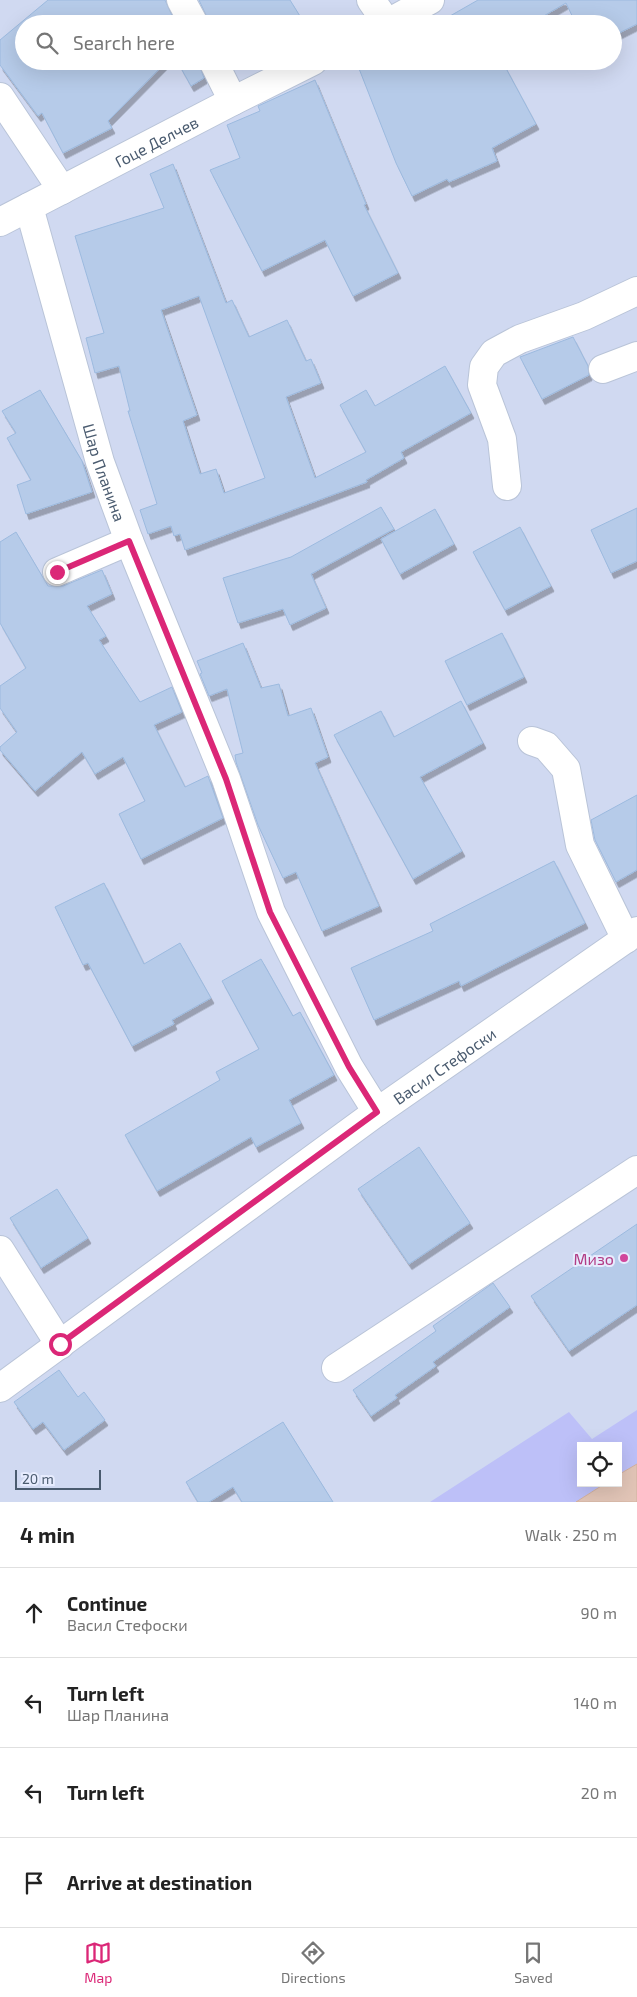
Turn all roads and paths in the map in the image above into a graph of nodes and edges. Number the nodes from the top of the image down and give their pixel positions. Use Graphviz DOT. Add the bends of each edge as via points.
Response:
graph roads {
  1 [pos="181,0"];
  2 [pos="371,0"];
  3 [pos="430,0"];
  4 [pos="189,15"];
  5 [pos="381,15"];
  6 [pos="403,15"];
  7 [pos="218,70"];
  8 [pos="295,70"];
  9 [pos="0,97"];
  10 [pos="233,101"];
  11 [pos="62,190"];
  12 [pos="29,207"];
  13 [pos="0,222"];
  14 [pos="637,291"];
  15 [pos="637,356"];
  16 [pos="603,368"];
  17 [pos="507,486"];
  18 [pos="129,541"];
  19 [pos="57,572"];
  20 [pos="532,741"];
  21 [pos="631,935"];
  22 [pos="377,1112"];
  23 [pos="637,1170"];
  24 [pos="0,1250"];
  25 [pos="60,1344"];
  26 [pos="336,1368"];
  27 [pos="0,1388"];
  1 -- 4 [label="street"];
  2 -- 5 [label="street"];
  3 -- 6 [label="street"];
  7 -- 10 [label="street"];
  8 -- 10 [label="street, Гоце Делчев"];
  9 -- 11 [label="street"];
  10 -- 11 [label="street, Гоце Делчев"];
  11 -- 12 [label="street, Гоце Делчев"];
  12 -- 13 [label="street, Гоце Делчев"];
  12 -- 18 [label="street, Шар Планина" via="100,462"];
  14 -- 17 [label="street" via="584,316 520,339 494,353 484,367 482,385 502,440"];
  15 -- 16 [label="street"];
  18 -- 19 [label="street"];
  18 -- 22 [label="street, Шар Планина" via="226,779 270,912 349,1067"];
  20 -- 21 [label="street" via="546,746 566,768 580,845"];
  21 -- 22 [label="street, Васил Стефоски"];
  22 -- 25 [label="street, Васил Стефоски"];
  23 -- 26 [label="street"];
  24 -- 25 [label="street"];
  25 -- 27 [label="street, Васил Стефоски"];
}
